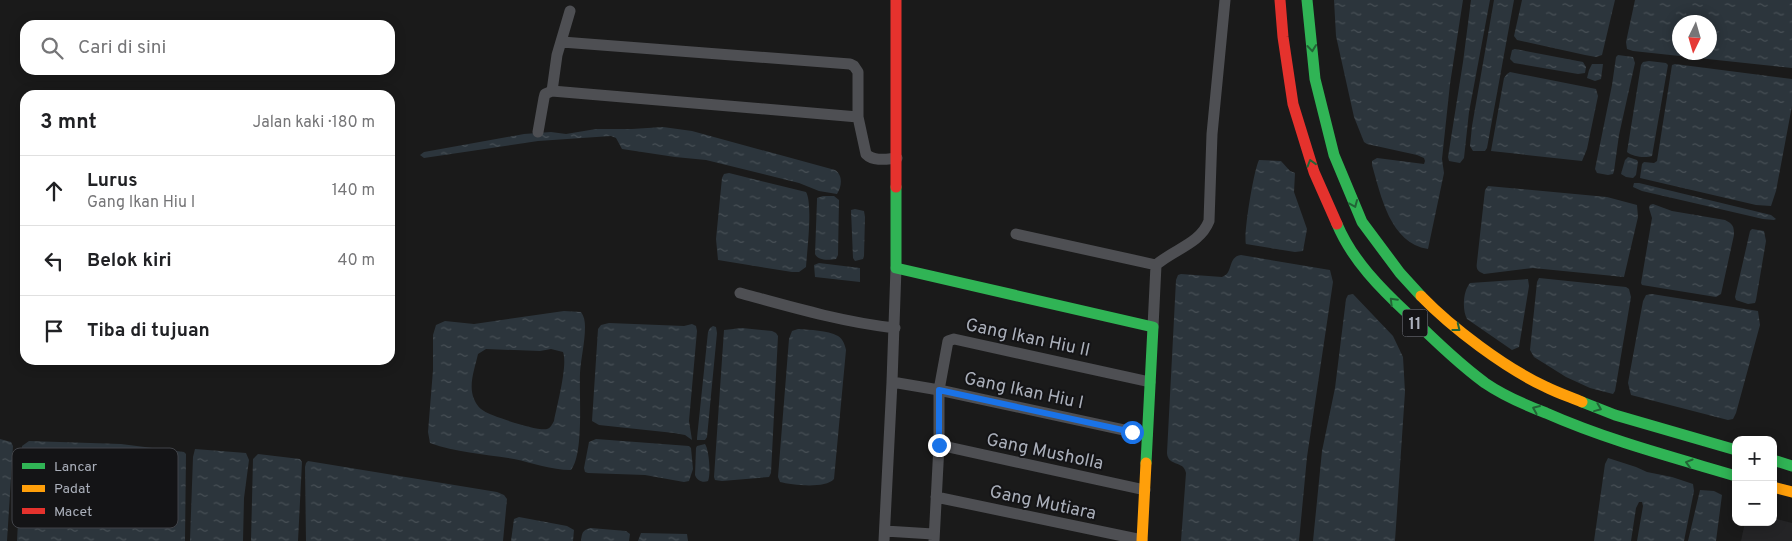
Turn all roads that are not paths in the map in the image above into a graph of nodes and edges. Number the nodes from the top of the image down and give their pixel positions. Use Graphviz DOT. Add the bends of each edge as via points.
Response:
graph roads {
  1 [pos="896,0"];
  2 [pos="1225,0"];
  3 [pos="1280,0"];
  4 [pos="1307,0"];
  5 [pos="570,11"];
  6 [pos="562,42"];
  7 [pos="552,90"];
  8 [pos="858,117"];
  9 [pos="538,132"];
  10 [pos="897,158"];
  11 [pos="1016,234"];
  12 [pos="1156,266"];
  13 [pos="896,268"];
  14 [pos="740,294"];
  15 [pos="1153,327"];
  16 [pos="895,328"];
  17 [pos="892,382"];
  18 [pos="1150,382"];
  19 [pos="939,390"];
  20 [pos="1147,435"];
  21 [pos="939,445"];
  22 [pos="1732,449"];
  23 [pos="1777,461"];
  24 [pos="1792,466"];
  25 [pos="1732,475"];
  26 [pos="1777,488"];
  27 [pos="1144,490"];
  28 [pos="1792,492"];
  29 [pos="936,496"];
  30 [pos="884,536"];
  31 [pos="931,536"];
  32 [pos="1142,541"];
  1 -- 10 [label="main road"];
  2 -- 12 [label="street" via="1212,134 1210,221 1198,238"];
  25 -- 3 [label="main road, 11, one-way" via="1650,452 1517,401 1486,383 1446,351 1376,284 1341,234 1314,172 1293,104"];
  4 -- 22 [label="main road, 11, one-way" via="1315,79 1334,155 1362,222 1400,273 1434,310 1497,359 1545,387 1615,415"];
  5 -- 6 [label="street"];
  6 -- 7 [label="street"];
  6 -- 8 [label="street" via="850,64 858,72"];
  7 -- 8 [label="street"];
  7 -- 9 [label="street" via="545,94"];
  8 -- 10 [label="street" via="868,157"];
  10 -- 13 [label="main road"];
  11 -- 12 [label="street"];
  12 -- 15 [label="street"];
  13 -- 15 [label="main road"];
  13 -- 16 [label="street"];
  14 -- 16 [label="street"];
  15 -- 18 [label="main road"];
  16 -- 17 [label="street"];
  17 -- 19 [label="street, Gang Ikan Hiu I"];
  17 -- 30 [label="street"];
  18 -- 19 [label="street, Gang Ikan Hiu II" via="954,339 948,341"];
  18 -- 20 [label="main road"];
  19 -- 20 [label="street, Gang Ikan Hiu I"];
  19 -- 21 [label="street"];
  20 -- 27 [label="main road"];
  21 -- 27 [label="street, Gang Musholla"];
  21 -- 29 [label="street"];
  23 -- 24 [label="main road"];
  26 -- 28 [label="main road"];
  27 -- 32 [label="main road"];
  29 -- 31 [label="street"];
  29 -- 32 [label="street, Gang Mutiara"];
  30 -- 31 [label="street"];
}
